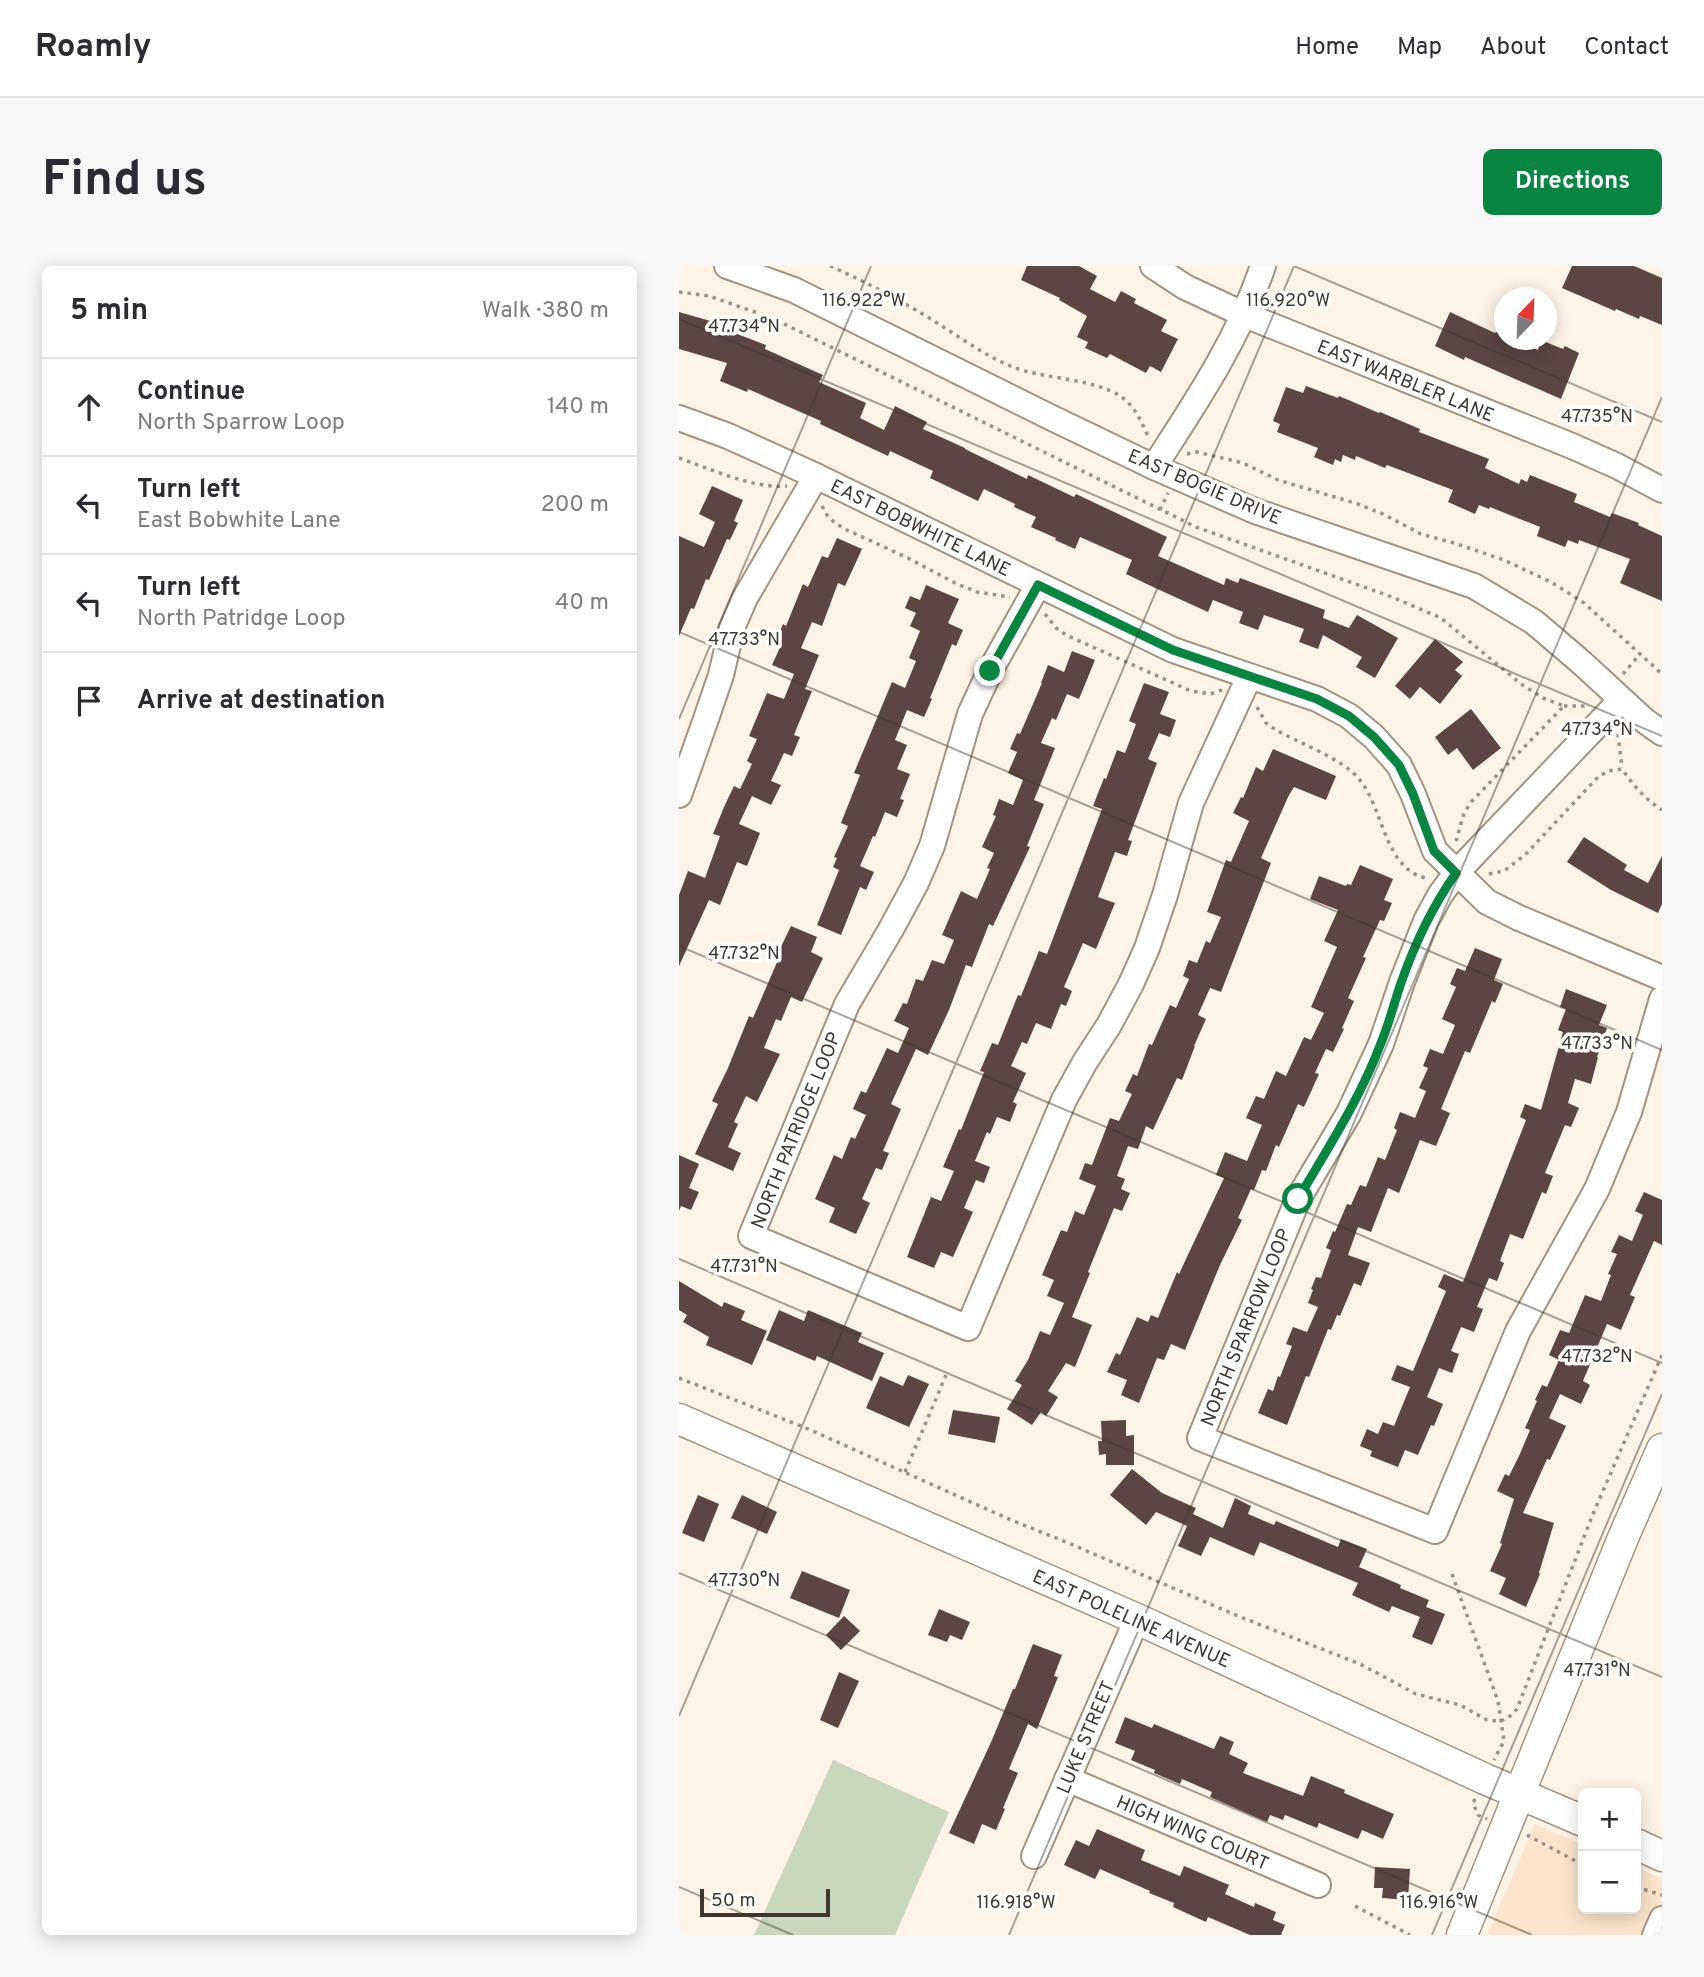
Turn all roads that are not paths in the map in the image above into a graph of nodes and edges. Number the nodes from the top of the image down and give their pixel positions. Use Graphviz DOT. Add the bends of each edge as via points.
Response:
graph roads {
  1 [pos="727,266"];
  2 [pos="1153,266"];
  3 [pos="1263,266"];
  4 [pos="1245,315"];
  5 [pos="679,418"];
  6 [pos="1154,467"];
  7 [pos="816,476"];
  8 [pos="1662,490"];
  9 [pos="1038,585"];
  10 [pos="1249,677"];
  11 [pos="1621,700"];
  12 [pos="1662,733"];
  13 [pos="679,795"];
  14 [pos="1456,873"];
  15 [pos="1662,978"];
  16 [pos="1662,999"];
  17 [pos="681,1425"];
  18 [pos="1662,1449"];
  19 [pos="1137,1619"];
  20 [pos="1067,1779"];
  21 [pos="1520,1793"];
  22 [pos="1578,1819"];
  23 [pos="1641,1846"];
  24 [pos="1034,1856"];
  25 [pos="1662,1856"];
  26 [pos="1318,1885"];
  27 [pos="1662,1919"];
  28 [pos="1462,1935"];
  29 [pos="1655,1935"];
  1 -- 6 [label="street, EAST BOGIE DRIVE" via="794,290"];
  2 -- 4 [label="street, EAST WARBLER LANE"];
  3 -- 4 [label="street"];
  4 -- 6 [label="street"];
  4 -- 8 [label="street, EAST WARBLER LANE" via="1572,446"];
  5 -- 7 [label="street, EAST BOBWHITE LANE"];
  6 -- 11 [label="street, EAST BOGIE DRIVE" via="1255,511 1474,586 1534,622"];
  7 -- 9 [label="street, EAST BOBWHITE LANE"];
  7 -- 13 [label="street" via="732,628"];
  9 -- 10 [label="street, EAST BOBWHITE LANE" via="1173,650"];
  9 -- 10 [label="street, NORTH PATRIDGE LOOP" via="970,714 932,846 847,1004 751,1236 968,1328 1064,1100 1109,1025 1147,948 1191,803"];
  10 -- 14 [label="street, EAST BOBWHITE LANE" via="1317,699 1349,716 1374,737 1399,765 1434,851"];
  11 -- 12 [label="street, EAST BOGIE DRIVE"];
  11 -- 14 [label="street, NORTH SPARROW LOOP"];
  14 -- 15 [label="street, EAST BOBWHITE LANE" via="1487,902"];
  14 -- 16 [label="street, NORTH SPARROW LOOP" via="1426,921 1381,1044 1349,1113 1298,1199 1200,1438 1435,1531 1518,1331 1597,1189 1629,1112"];
  17 -- 19 [label="main road, EAST POLELINE AVENUE"];
  18 -- 21 [label="main road"];
  19 -- 20 [label="street, LUKE STREET"];
  19 -- 21 [label="main road, EAST POLELINE AVENUE"];
  20 -- 24 [label="street, LUKE STREET"];
  20 -- 26 [label="street, HIGH WING COURT"];
  21 -- 22 [label="main road, EAST POLELINE AVENUE"];
  21 -- 28 [label="main road"];
  23 -- 25 [label="main road"];
  27 -- 29 [label="street"];
}
